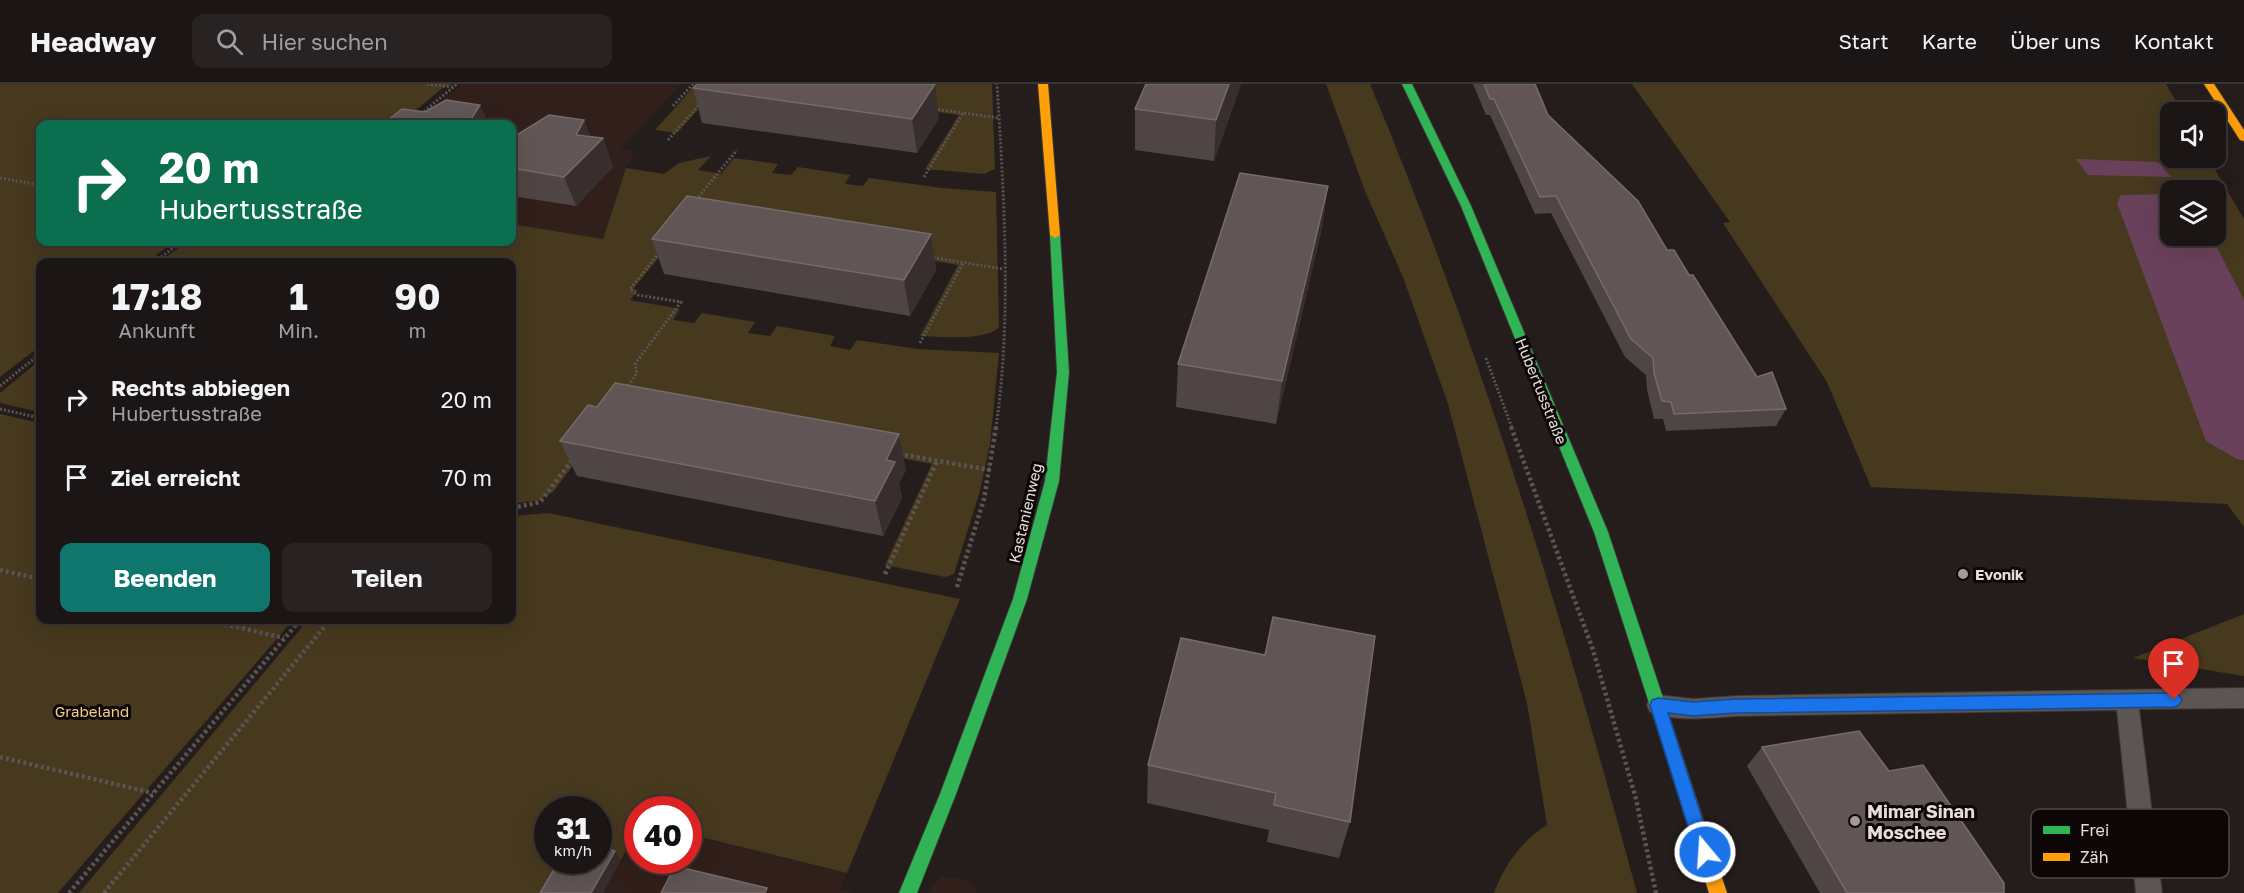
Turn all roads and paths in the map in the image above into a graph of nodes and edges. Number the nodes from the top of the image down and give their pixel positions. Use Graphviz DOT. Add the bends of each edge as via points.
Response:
graph roads {
  1 [pos="427,84"];
  2 [pos="457,84"];
  3 [pos="693,84"];
  4 [pos="997,84"];
  5 [pos="1043,84"];
  6 [pos="1407,84"];
  7 [pos="2209,84"];
  8 [pos="453,87"];
  9 [pos="704,100"];
  10 [pos="673,106"];
  11 [pos="929,109"];
  12 [pos="963,113"];
  13 [pos="417,117"];
  14 [pos="999,118"];
  15 [pos="2244,138"];
  16 [pos="668,140"];
  17 [pos="737,150"];
  18 [pos="924,177"];
  19 [pos="0,178"];
  20 [pos="36,184"];
  21 [pos="696,201"];
  22 [pos="176,246"];
  23 [pos="664,248"];
  24 [pos="928,257"];
  25 [pos="160,258"];
  26 [pos="963,263"];
  27 [pos="1003,269"];
  28 [pos="920,343"];
  29 [pos="1482,347"];
  30 [pos="36,357"];
  31 [pos="0,386"];
  32 [pos="623,392"];
  33 [pos="0,409"];
  34 [pos="36,417"];
  35 [pos="891,453"];
  36 [pos="575,457"];
  37 [pos="937,461"];
  38 [pos="990,470"];
  39 [pos="516,507"];
  40 [pos="0,570"];
  41 [pos="885,574"];
  42 [pos="36,578"];
  43 [pos="957,587"];
  44 [pos="224,624"];
  45 [pos="296,624"];
  46 [pos="327,624"];
  47 [pos="284,638"];
  48 [pos="2244,698"];
  49 [pos="2127,701"];
  50 [pos="1658,705"];
  51 [pos="0,757"];
  52 [pos="153,794"];
  53 [pos="2139,809"];
  54 [pos="2147,878"];
  55 [pos="69,893"];
  56 [pos="104,893"];
  57 [pos="908,893"];
  58 [pos="1656,893"];
  59 [pos="1718,893"];
  60 [pos="2149,893"];
  1 -- 8 [label="path"];
  2 -- 8 [label="path"];
  3 -- 10 [label="path"];
  4 -- 14 [label="path"];
  5 -- 57 [label="main road, Kastanienweg" via="1063,372 1052,481 1020,599"];
  6 -- 50 [label="main road, Hubertusstraße" via="1466,206 1600,532"];
  7 -- 15 [label="main road"];
  8 -- 13 [label="path"];
  9 -- 16 [label="path"];
  11 -- 12 [label="path"];
  12 -- 14 [label="path"];
  12 -- 18 [label="path"];
  14 -- 27 [label="path"];
  17 -- 21 [label="path"];
  19 -- 20 [label="path"];
  22 -- 25 [label="path"];
  23 -- 32 [label="path" via="630,289 638,295 681,302 635,364 638,374"];
  24 -- 26 [label="path"];
  26 -- 27 [label="path"];
  26 -- 28 [label="path"];
  27 -- 38 [label="path" via="1004,345"];
  29 -- 58 [label="path" via="1593,650 1635,799"];
  30 -- 31 [label="path"];
  33 -- 34 [label="path"];
  35 -- 37 [label="path"];
  36 -- 39 [label="path" via="540,502"];
  37 -- 38 [label="path"];
  37 -- 41 [label="path"];
  38 -- 43 [label="path"];
  40 -- 42 [label="path"];
  44 -- 47 [label="path"];
  45 -- 47 [label="path"];
  46 -- 56 [label="path"];
  47 -- 52 [label="path"];
  48 -- 49 [label="lane"];
  49 -- 50 [label="lane" via="1693,709"];
  49 -- 53 [label="lane"];
  50 -- 59 [label="main road, Hubertusstraße"];
  51 -- 52 [label="path"];
  52 -- 55 [label="path"];
  54 -- 60 [label="lane"];
}
